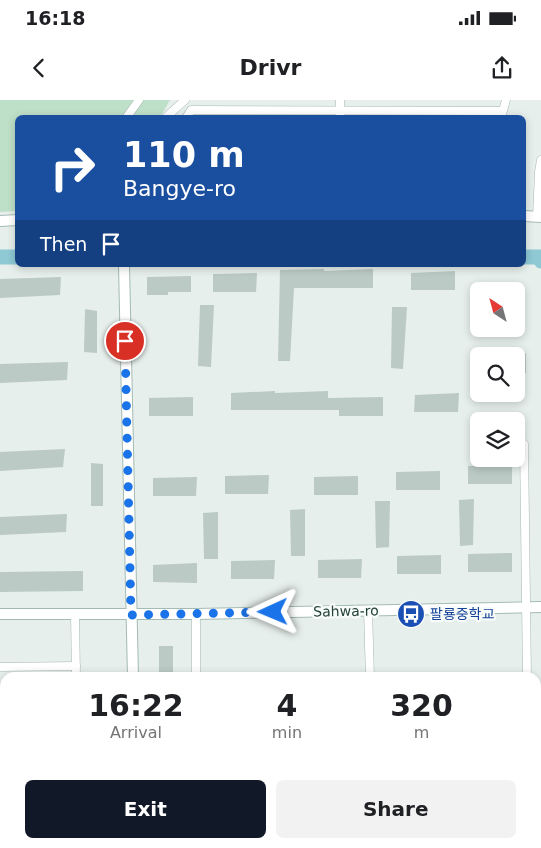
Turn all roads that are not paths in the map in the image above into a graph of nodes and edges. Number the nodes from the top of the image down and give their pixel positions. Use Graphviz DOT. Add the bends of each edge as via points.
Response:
graph roads {
  1 [pos="139,100"];
  2 [pos="185,100"];
  3 [pos="340,100"];
  4 [pos="506,100"];
  5 [pos="340,114"];
  6 [pos="502,114"];
  7 [pos="128,115"];
  8 [pos="168,115"];
  9 [pos="188,115"];
  10 [pos="541,160"];
  11 [pos="526,216"];
  12 [pos="539,217"];
  13 [pos="15,220"];
  14 [pos="0,221"];
  15 [pos="124,267"];
  16 [pos="524,467"];
  17 [pos="541,606"];
  18 [pos="527,607"];
  19 [pos="368,610"];
  20 [pos="0,614"];
  21 [pos="75,614"];
  22 [pos="196,614"];
  23 [pos="131,615"];
  24 [pos="76,666"];
  25 [pos="0,667"];
  26 [pos="76,672"];
  27 [pos="133,672"];
  28 [pos="196,672"];
  29 [pos="370,672"];
  30 [pos="527,672"];
  1 -- 7 [label="street"];
  2 -- 8 [label="street"];
  3 -- 5 [label="street"];
  4 -- 6 [label="street"];
  5 -- 6 [label="street"];
  5 -- 9 [label="street" via="191,110"];
  10 -- 12 [label="street"];
  11 -- 12 [label="main road"];
  13 -- 14 [label="main road"];
  15 -- 23 [label="main road"];
  16 -- 18 [label="street"];
  17 -- 18 [label="main road, Sahwa-ro"];
  18 -- 19 [label="main road, Sahwa-ro"];
  18 -- 30 [label="street"];
  19 -- 22 [label="main road, Sahwa-ro"];
  19 -- 29 [label="street"];
  20 -- 21 [label="main road, Sahwa-ro"];
  21 -- 23 [label="main road, Sahwa-ro"];
  21 -- 24 [label="street"];
  22 -- 23 [label="main road, Sahwa-ro"];
  22 -- 28 [label="street"];
  23 -- 27 [label="main road"];
  24 -- 25 [label="street"];
  24 -- 26 [label="street"];
}
